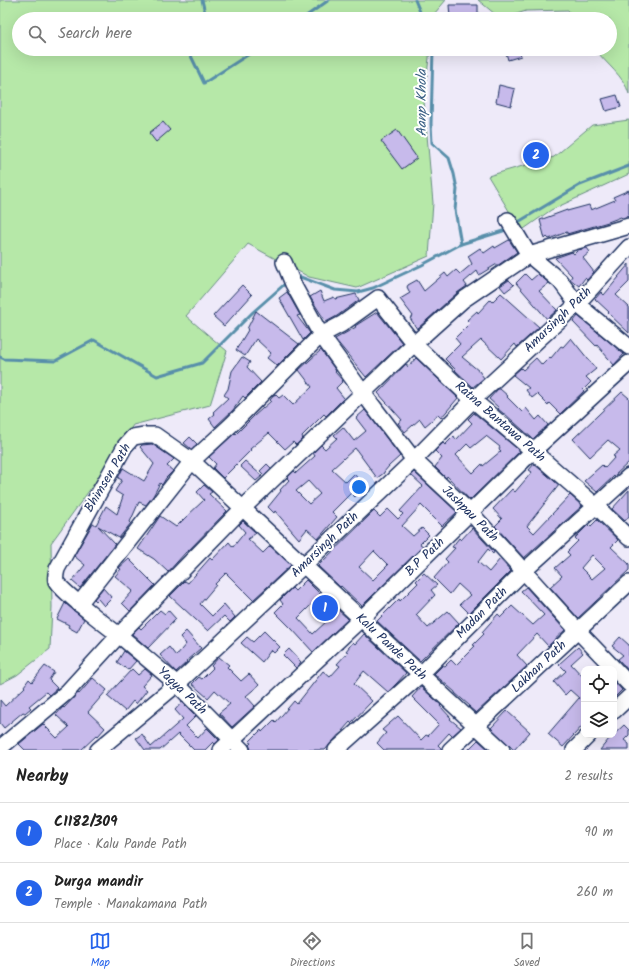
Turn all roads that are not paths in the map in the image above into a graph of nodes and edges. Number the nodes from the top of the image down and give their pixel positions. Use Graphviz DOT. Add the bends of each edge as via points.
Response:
graph roads {
  1 [pos="508,220"];
  2 [pos="629,226"];
  3 [pos="629,247"];
  4 [pos="529,255"];
  5 [pos="284,262"];
  6 [pos="577,304"];
  7 [pos="321,335"];
  8 [pos="414,344"];
  9 [pos="629,347"];
  10 [pos="629,363"];
  11 [pos="363,393"];
  12 [pos="473,400"];
  13 [pos="533,451"];
  14 [pos="414,460"];
  15 [pos="192,461"];
  16 [pos="629,476"];
  17 [pos="596,506"];
  18 [pos="243,508"];
  19 [pos="471,513"];
  20 [pos="629,538"];
  21 [pos="304,565"];
  22 [pos="524,571"];
  23 [pos="629,583"];
  24 [pos="79,604"];
  25 [pos="361,619"];
  26 [pos="578,631"];
  27 [pos="119,635"];
  28 [pos="421,674"];
  29 [pos="177,684"];
  30 [pos="629,684"];
  31 [pos="629,697"];
  32 [pos="617,708"];
  33 [pos="476,726"];
  34 [pos="586,738"];
  35 [pos="232,747"];
  36 [pos="0,748"];
  37 [pos="98,750"];
  38 [pos="336,750"];
  39 [pos="450,750"];
  40 [pos="502,750"];
  41 [pos="574,750"];
  1 -- 4 [label="street"];
  2 -- 4 [label="street"];
  3 -- 6 [label="street, Amarsingh Path"];
  4 -- 6 [label="street" via="560,281"];
  4 -- 8 [label="street" via="463,300"];
  5 -- 7 [label="street, Jashpau Path"];
  6 -- 9 [label="street"];
  6 -- 12 [label="street, Amarsingh Path"];
  7 -- 8 [label="street, Ratna Bantawa Path" via="342,324 378,298"];
  7 -- 11 [label="street, Jashpau Path"];
  7 -- 15 [label="street"];
  8 -- 11 [label="street"];
  8 -- 12 [label="street, Ratna Bantawa Path"];
  10 -- 13 [label="street, B.P Path"];
  11 -- 14 [label="street, Jashpau Path"];
  11 -- 18 [label="street"];
  12 -- 13 [label="street, Ratna Bantawa Path"];
  12 -- 14 [label="street, Amarsingh Path"];
  13 -- 17 [label="street, Ratna Bantawa Path"];
  13 -- 19 [label="street, B.P Path"];
  14 -- 19 [label="street, Jashpau Path"];
  14 -- 21 [label="street, Amarsingh Path"];
  15 -- 18 [label="street, Kalu Pande Path"];
  15 -- 24 [label="street"];
  15 -- 24 [label="street, Bhimsen Path" via="154,435 133,437 125,446 56,569 57,583"];
  16 -- 17 [label="street, Madan Path"];
  17 -- 20 [label="street, Ratna Bantawa Path"];
  17 -- 22 [label="street, Madan Path"];
  18 -- 21 [label="street, Kalu Pande Path"];
  18 -- 27 [label="street"];
  19 -- 22 [label="street, Jashpau Path"];
  19 -- 25 [label="street, B.P Path"];
  21 -- 25 [label="street, Kalu Pande Path"];
  21 -- 29 [label="street, Amarsingh Path"];
  22 -- 26 [label="street, Jashpau Path"];
  22 -- 28 [label="street, Madan Path"];
  23 -- 26 [label="street, Lakhan Path"];
  24 -- 27 [label="street, Bhimsen Path"];
  25 -- 28 [label="street, Kalu Pande Path"];
  25 -- 35 [label="street, B.P Path"];
  26 -- 30 [label="street, Jashpau Path"];
  26 -- 33 [label="street, Lakhan Path"];
  27 -- 29 [label="street, Yagya Path"];
  27 -- 36 [label="street" via="67,692"];
  28 -- 33 [label="street, Kalu Pande Path"];
  28 -- 38 [label="street, Madan Path"];
  29 -- 35 [label="street, Yagya Path"];
  29 -- 37 [label="street, Amarsingh Path"];
  31 -- 32 [label="street"];
  33 -- 39 [label="street, Lakhan Path"];
  33 -- 40 [label="street, Kalu Pande Path"];
  34 -- 41 [label="street"];
}
